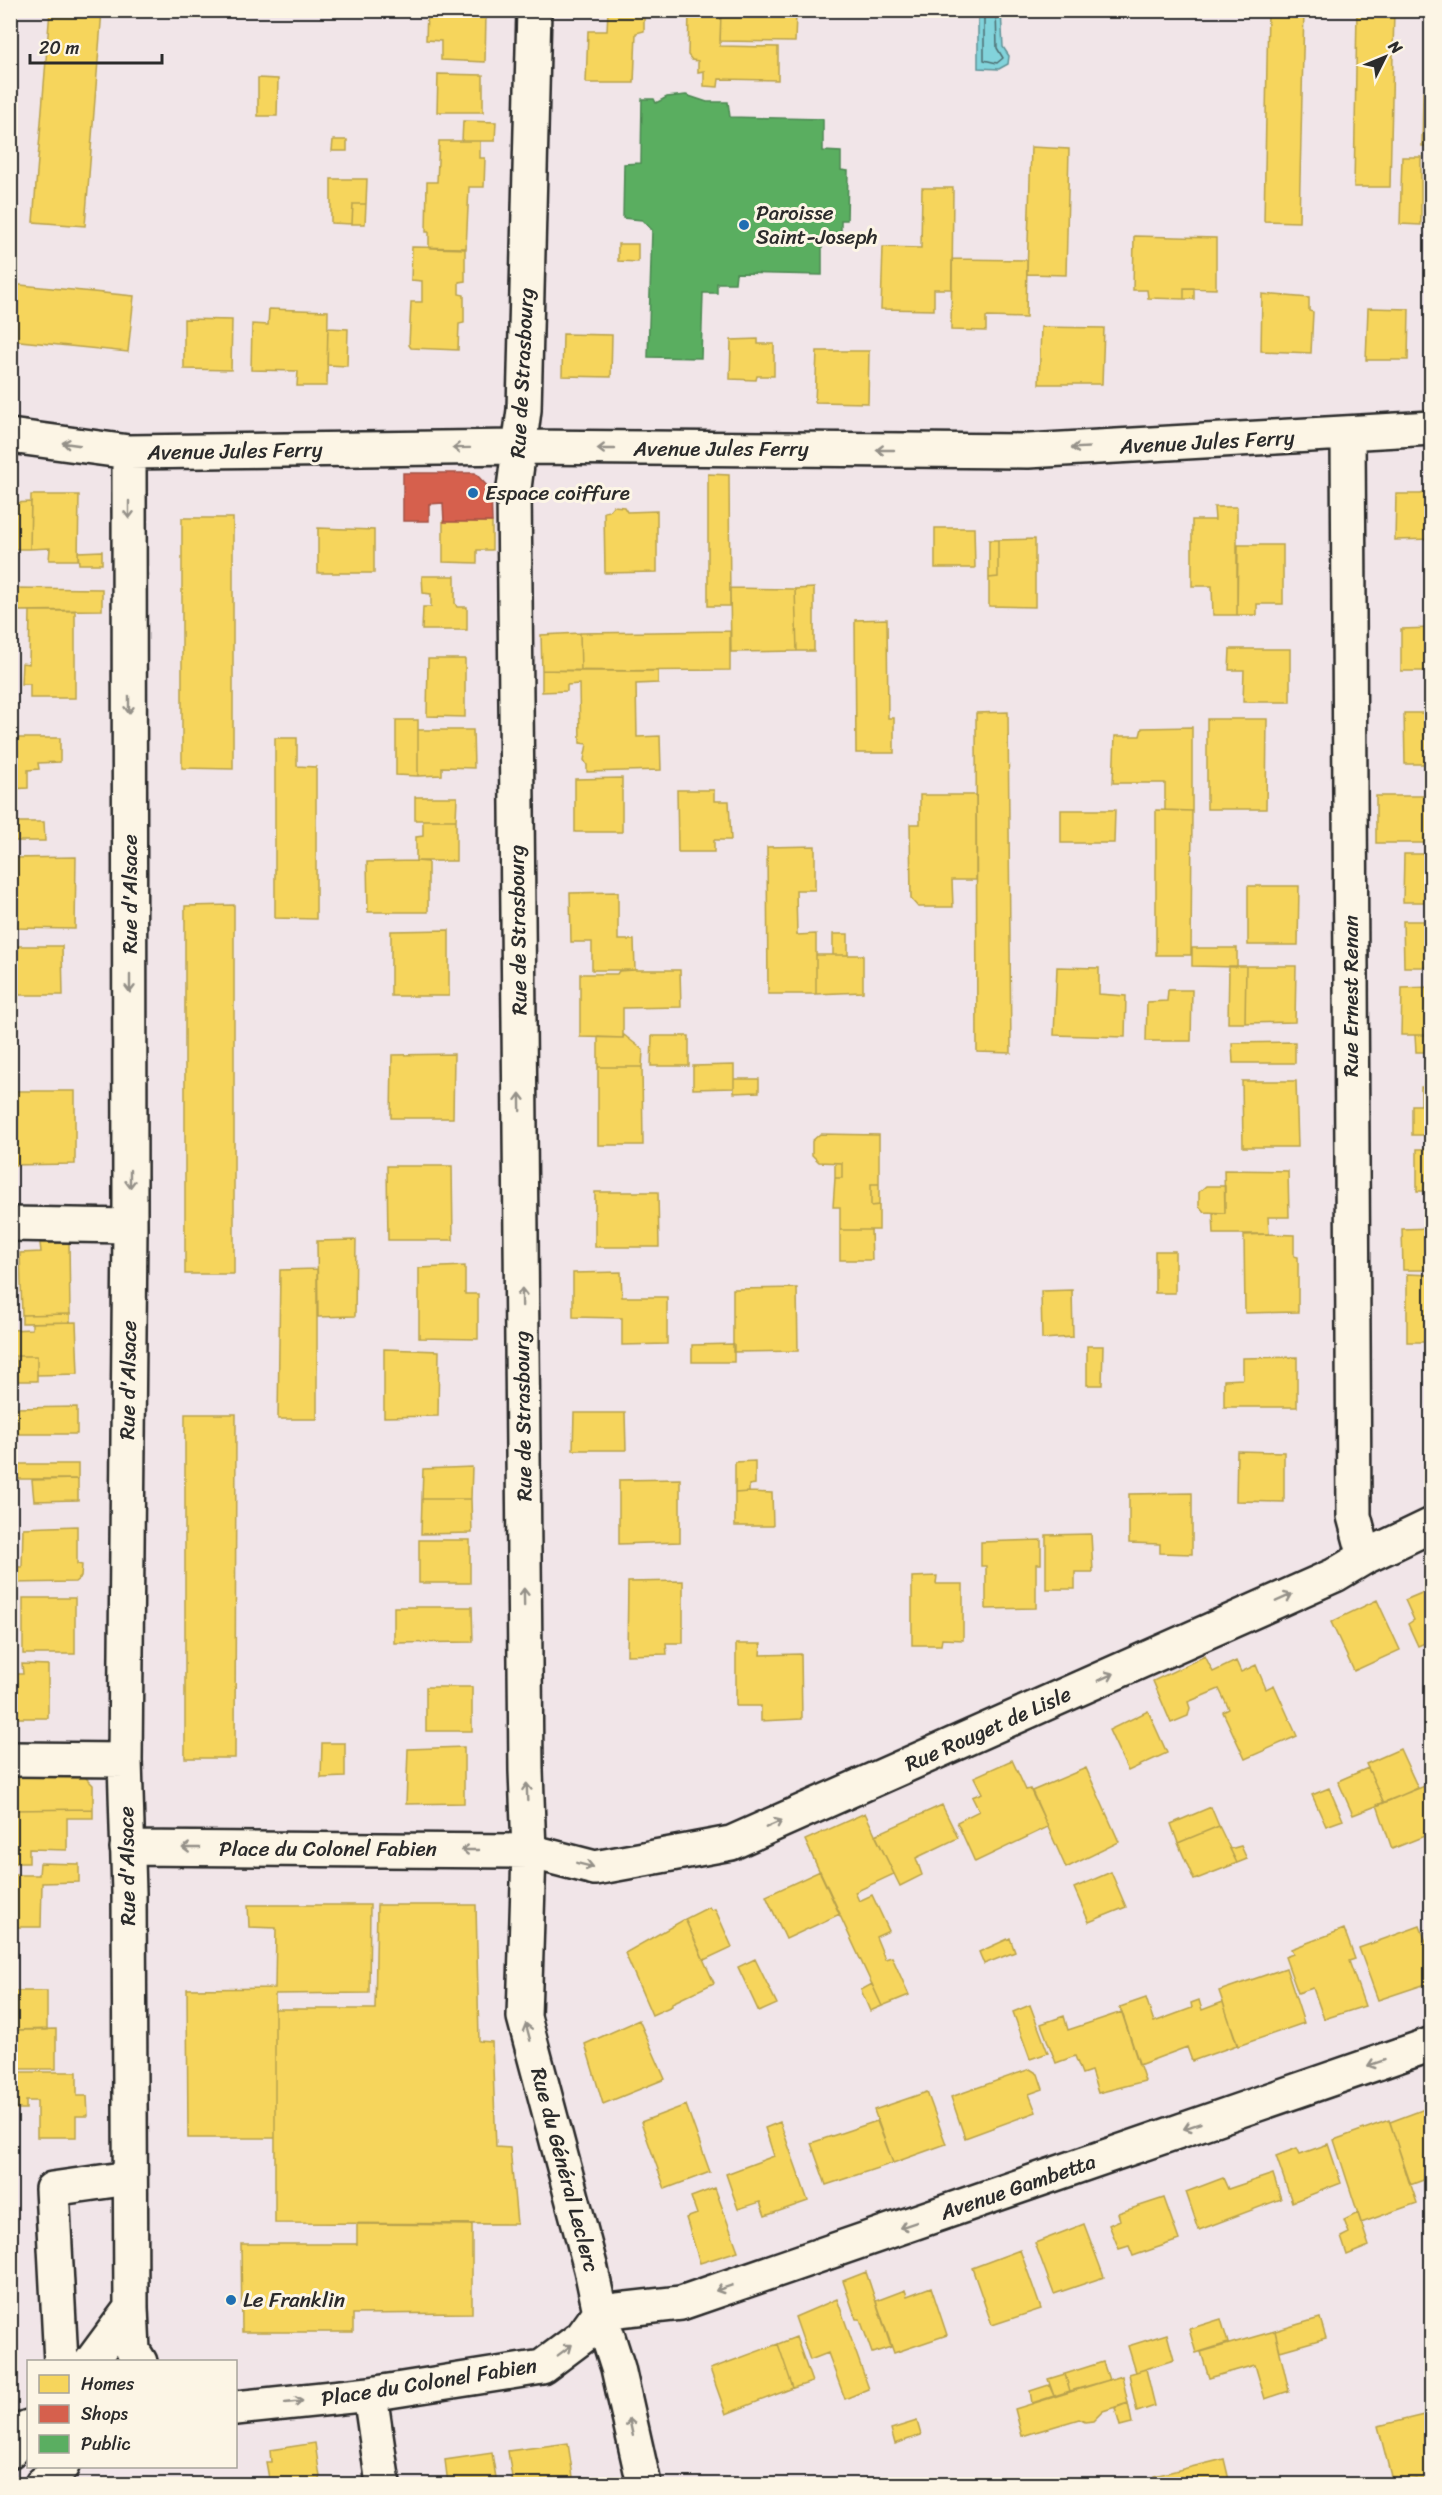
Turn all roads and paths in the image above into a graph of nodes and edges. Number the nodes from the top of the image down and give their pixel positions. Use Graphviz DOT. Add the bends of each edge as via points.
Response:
graph roads {
  1 [pos="534,10"];
  2 [pos="1431,428"];
  3 [pos="1348,434"];
  4 [pos="10,436"];
  5 [pos="520,447"];
  6 [pos="129,452"];
  7 [pos="10,1224"];
  8 [pos="130,1226"];
  9 [pos="1431,1524"];
  10 [pos="1365,1557"];
  11 [pos="10,1759"];
  12 [pos="125,1760"];
  13 [pos="127,1848"];
  14 [pos="529,1851"];
  15 [pos="1431,2044"];
  16 [pos="129,2178"];
  17 [pos="131,2308"];
  18 [pos="600,2312"];
  19 [pos="61,2360"];
  20 [pos="92,2360"];
  21 [pos="139,2360"];
  22 [pos="370,2394"];
  23 [pos="237,2408"];
  24 [pos="10,2411"];
  25 [pos="27,2418"];
  26 [pos="27,2428"];
  27 [pos="10,2451"];
  28 [pos="60,2468"];
  29 [pos="42,2484"];
  30 [pos="382,2484"];
  31 [pos="644,2484"];
  1 -- 5 [label="street, Rue de Strasbourg"];
  2 -- 3 [label="street, Avenue Jules Ferry"];
  3 -- 5 [label="street, Avenue Jules Ferry, one-way" via="1028,451"];
  3 -- 10 [label="street, Rue Ernest Renan" via="1354,1516"];
  6 -- 4 [label="street, Avenue Jules Ferry, one-way"];
  5 -- 6 [label="street, Avenue Jules Ferry, one-way"];
  14 -- 5 [label="street, Rue de Strasbourg, one-way" via="514,488"];
  6 -- 8 [label="street, Rue d'Alsace, one-way"];
  7 -- 8 [label="street"];
  8 -- 12 [label="street, Rue d'Alsace"];
  9 -- 10 [label="street, Rue Rouget de Lisle"];
  14 -- 10 [label="street, Rue Rouget de Lisle, one-way" via="595,1868 731,1843 1335,1575"];
  11 -- 12 [label="street"];
  12 -- 13 [label="street, Rue d'Alsace"];
  14 -- 13 [label="street, Place du Colonel Fabien, one-way"];
  13 -- 16 [label="street, Rue d'Alsace"];
  18 -- 14 [label="street, Rue du Général Leclerc, one-way" via="524,2017"];
  15 -- 18 [label="street, Avenue Gambetta, one-way" via="681,2303"];
  16 -- 17 [label="street, Rue d'Alsace"];
  16 -- 19 [label="street" via="52,2189"];
  17 -- 20 [label="street"];
  17 -- 21 [label="street, Rue d'Alsace" via="133,2351"];
  22 -- 18 [label="street, Place du Colonel Fabien, one-way" via="542,2367 582,2337"];
  31 -- 18 [label="street, Rue du Général Leclerc, one-way" via="618,2368"];
  23 -- 22 [label="street, Place du Colonel Fabien, one-way"];
  22 -- 30 [label="street"];
  24 -- 25 [label="street"];
  26 -- 27 [label="street"];
  28 -- 29 [label="street"];
}
